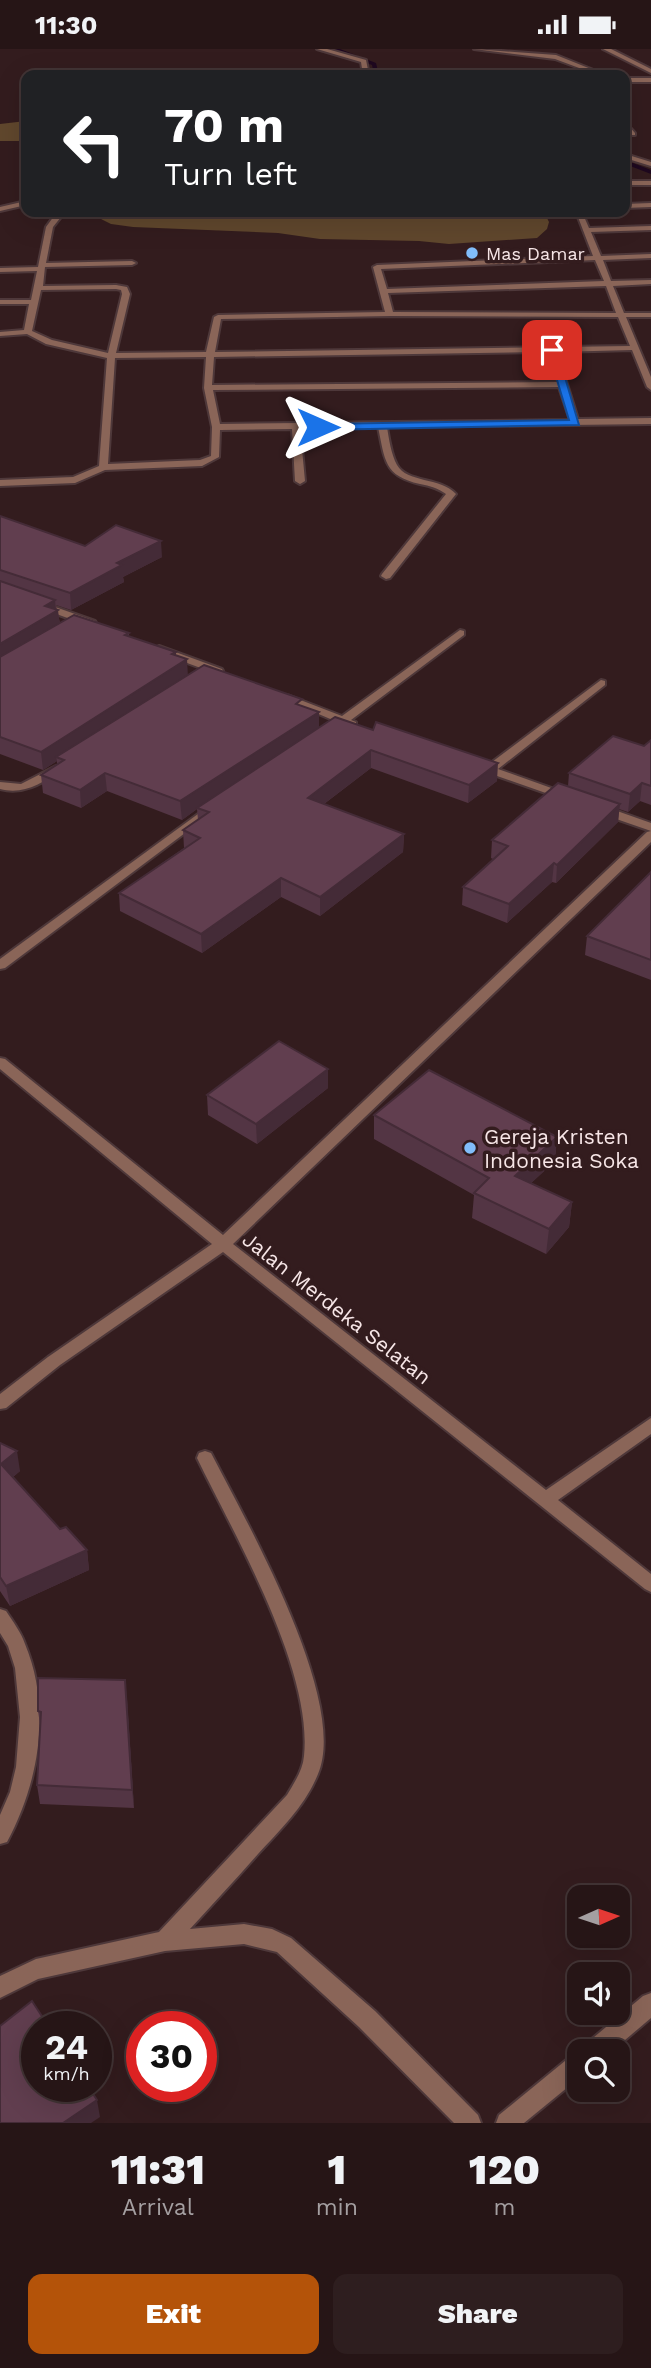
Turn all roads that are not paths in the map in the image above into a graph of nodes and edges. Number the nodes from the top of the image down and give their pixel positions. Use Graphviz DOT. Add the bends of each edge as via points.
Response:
graph roads {
  1 [pos="320,49"];
  2 [pos="477,49"];
  3 [pos="606,49"];
  4 [pos="365,70"];
  5 [pos="590,70"];
  6 [pos="651,71"];
  7 [pos="630,80"];
  8 [pos="651,80"];
  9 [pos="630,130"];
  10 [pos="633,134"];
  11 [pos="630,158"];
  12 [pos="651,164"];
  13 [pos="630,183"];
  14 [pos="651,183"];
  15 [pos="4,204"];
  16 [pos="651,205"];
  17 [pos="630,206"];
  18 [pos="0,209"];
  19 [pos="54,217"];
  20 [pos="581,217"];
  21 [pos="651,228"];
  22 [pos="586,230"];
  23 [pos="651,256"];
  24 [pos="597,257"];
  25 [pos="132,263"];
  26 [pos="40,267"];
  27 [pos="0,269"];
  28 [pos="651,282"];
  29 [pos="607,283"];
  30 [pos="38,288"];
  31 [pos="384,291"];
  32 [pos="0,302"];
  33 [pos="32,302"];
  34 [pos="390,314"];
  35 [pos="621,315"];
  36 [pos="651,315"];
  37 [pos="28,332"];
  38 [pos="0,334"];
  39 [pos="634,348"];
  40 [pos="552,350"];
  41 [pos="210,354"];
  42 [pos="111,356"];
  43 [pos="562,384"];
  44 [pos="651,387"];
  45 [pos="208,388"];
  46 [pos="651,421"];
  47 [pos="575,423"];
  48 [pos="382,426"];
  49 [pos="216,427"];
  50 [pos="296,427"];
  51 [pos="103,467"];
  52 [pos="300,481"];
  53 [pos="0,483"];
  54 [pos="386,576"];
  55 [pos="24,599"];
  56 [pos="85,620"];
  57 [pos="97,625"];
  58 [pos="72,627"];
  59 [pos="460,633"];
  60 [pos="149,645"];
  61 [pos="213,669"];
  62 [pos="225,674"];
  63 [pos="201,676"];
  64 [pos="601,683"];
  65 [pos="272,692"];
  66 [pos="343,721"];
  67 [pos="331,729"];
  68 [pos="370,730"];
  69 [pos="67,762"];
  70 [pos="475,765"];
  71 [pos="489,770"];
  72 [pos="0,785"];
  73 [pos="226,798"];
  74 [pos="576,800"];
  75 [pos="589,805"];
  76 [pos="651,827"];
  77 [pos="651,835"];
  78 [pos="0,965"];
  79 [pos="0,1062"];
  80 [pos="223,1244"];
  81 [pos="0,1403"];
  82 [pos="651,1425"];
  83 [pos="205,1458"];
  84 [pos="545,1500"];
  85 [pos="651,1584"];
  86 [pos="0,1618"];
  87 [pos="0,1835"];
  88 [pos="166,1941"];
  89 [pos="0,1987"];
  90 [pos="651,2004"];
  91 [pos="609,2039"];
  92 [pos="567,2074"];
  93 [pos="470,2123"];
  94 [pos="508,2123"];
  1 -- 4 [label="street" via="364,61"];
  2 -- 5 [label="street" via="556,57"];
  3 -- 6 [label="street"];
  7 -- 8 [label="street"];
  9 -- 10 [label="street"];
  11 -- 12 [label="street"];
  13 -- 14 [label="street"];
  15 -- 18 [label="street"];
  16 -- 17 [label="street"];
  19 -- 26 [label="street"];
  20 -- 22 [label="street"];
  21 -- 22 [label="street"];
  22 -- 24 [label="street"];
  23 -- 24 [label="street"];
  24 -- 29 [label="street"];
  24 -- 31 [label="street" via="377,267"];
  25 -- 26 [label="street"];
  26 -- 27 [label="street"];
  26 -- 30 [label="street"];
  28 -- 29 [label="street"];
  29 -- 31 [label="street"];
  29 -- 35 [label="street"];
  30 -- 33 [label="street"];
  30 -- 42 [label="street" via="124,289"];
  31 -- 34 [label="street"];
  32 -- 33 [label="street"];
  33 -- 37 [label="street"];
  34 -- 35 [label="street"];
  34 -- 41 [label="street" via="221,316 216,319"];
  35 -- 36 [label="street"];
  35 -- 39 [label="street"];
  37 -- 38 [label="street"];
  37 -- 42 [label="street" via="49,342"];
  39 -- 40 [label="street"];
  39 -- 44 [label="street"];
  40 -- 41 [label="street"];
  40 -- 43 [label="street"];
  41 -- 42 [label="street"];
  41 -- 45 [label="street"];
  42 -- 51 [label="street"];
  43 -- 45 [label="street"];
  43 -- 47 [label="street"];
  45 -- 49 [label="street"];
  46 -- 47 [label="street"];
  47 -- 48 [label="street"];
  48 -- 50 [label="street"];
  48 -- 54 [label="street" via="398,472 451,494"];
  49 -- 50 [label="street"];
  49 -- 51 [label="street" via="215,457 210,462"];
  50 -- 52 [label="street"];
  51 -- 53 [label="street" via="75,480"];
  55 -- 56 [label="street"];
  56 -- 57 [label="street"];
  56 -- 58 [label="street"];
  59 -- 66 [label="street"];
  60 -- 61 [label="street"];
  61 -- 62 [label="street"];
  61 -- 63 [label="street"];
  64 -- 71 [label="street"];
  65 -- 66 [label="street"];
  66 -- 67 [label="street"];
  66 -- 68 [label="street"];
  69 -- 72 [label="street" via="26,786"];
  70 -- 71 [label="street"];
  71 -- 74 [label="street"];
  73 -- 78 [label="street"];
  75 -- 76 [label="street"];
  77 -- 80 [label="street"];
  79 -- 80 [label="street, Jalan Merdeka Selatan"];
  80 -- 81 [label="street"];
  80 -- 84 [label="street, Jalan Merdeka Selatan"];
  82 -- 84 [label="street"];
  83 -- 88 [label="street" via="300,1667 309,1699 314,1755 309,1776 294,1801"];
  84 -- 85 [label="street, Jalan Merdeka Selatan"];
  86 -- 87 [label="street" via="16,1644 24,1670 28,1716 24,1775 17,1802"];
  88 -- 89 [label="street" via="36,1969"];
  88 -- 93 [label="street" via="244,1934 284,1945 367,2019"];
  90 -- 91 [label="street"];
  92 -- 94 [label="street"];
}
